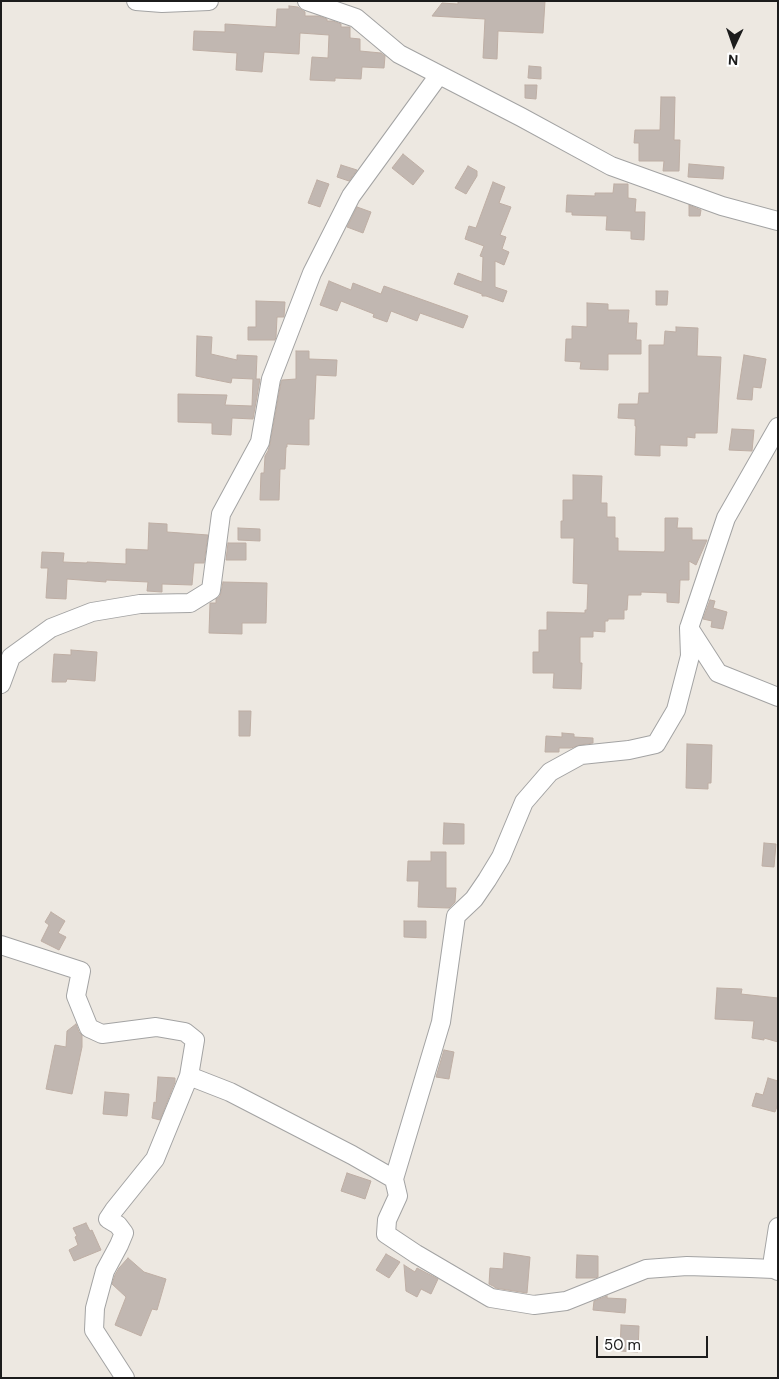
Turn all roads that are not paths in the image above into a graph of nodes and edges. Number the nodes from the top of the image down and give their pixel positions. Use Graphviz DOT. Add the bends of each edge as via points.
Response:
graph roads {
  1 [pos="136,1"];
  2 [pos="209,1"];
  3 [pos="307,1"];
  4 [pos="332,5"];
  5 [pos="439,75"];
  6 [pos="778,221"];
  7 [pos="778,427"];
  8 [pos="689,628"];
  9 [pos="1,684"];
  10 [pos="778,697"];
  11 [pos="1,944"];
  12 [pos="189,1076"];
  13 [pos="394,1179"];
  14 [pos="778,1227"];
  15 [pos="776,1270"];
  16 [pos="126,1378"];
  1 -- 2 [label="street"];
  3 -- 4 [label="street"];
  4 -- 5 [label="street" via="356,18 399,54"];
  5 -- 6 [label="street" via="610,166 722,206"];
  5 -- 9 [label="street" via="350,196 312,273 271,379 260,442 221,514 211,590 190,603 140,604 92,612 51,628 11,657"];
  7 -- 8 [label="street" via="726,518"];
  8 -- 10 [label="street" via="718,673"];
  8 -- 13 [label="street" via="690,656 676,710 656,744 630,750 581,754 550,772 524,802 501,857 487,880 474,899 456,916 441,1022"];
  11 -- 12 [label="street" via="81,971 76,996 89,1028 102,1034 156,1027 185,1032 195,1040"];
  12 -- 13 [label="street" via="230,1092"];
  12 -- 16 [label="street" via="155,1159 108,1219 124,1233 105,1271 95,1308 94,1330"];
  13 -- 15 [label="street" via="398,1196 387,1220 386,1234 491,1298 534,1305 566,1301 646,1269 687,1266"];
  14 -- 15 [label="street" via="772,1259"];
}
